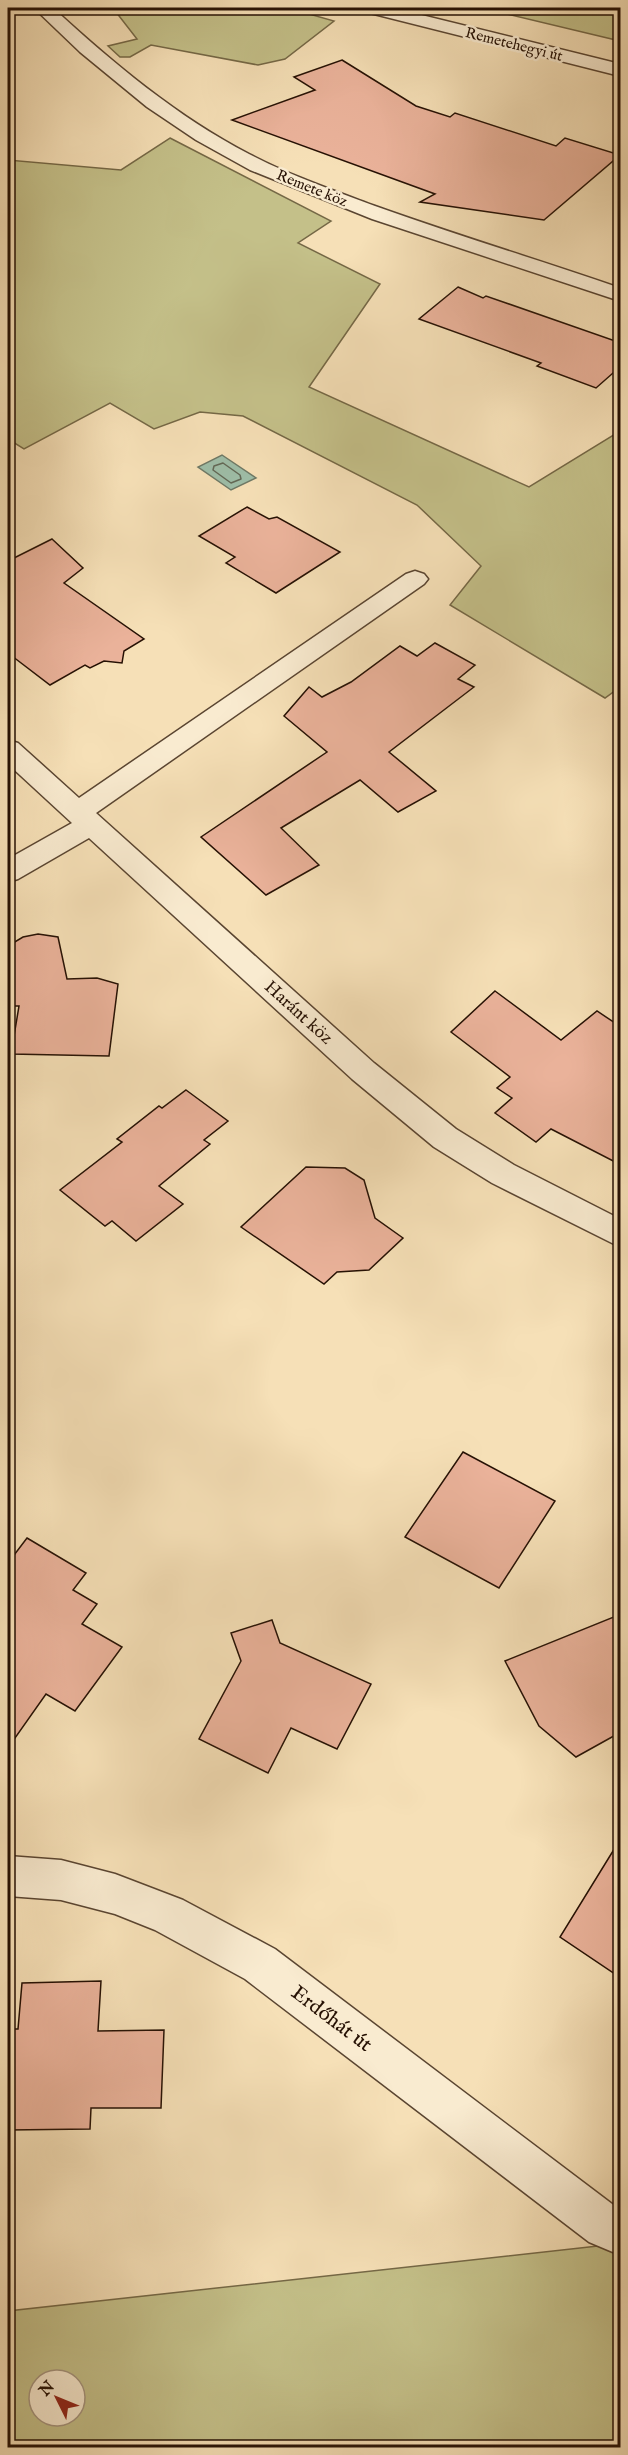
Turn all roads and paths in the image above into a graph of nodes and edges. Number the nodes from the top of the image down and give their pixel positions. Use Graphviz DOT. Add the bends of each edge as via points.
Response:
graph roads {
  1 [pos="43,8"];
  2 [pos="373,8"];
  3 [pos="621,70"];
  4 [pos="621,295"];
  5 [pos="416,579"];
  6 [pos="8,750"];
  7 [pos="85,818"];
  8 [pos="8,872"];
  9 [pos="621,1234"];
  10 [pos="8,1876"];
  11 [pos="621,2233"];
  1 -- 4 [label="street, Remete köz" via="131,87 230,152 285,179 371,211"];
  2 -- 3 [label="street, Remetehegyi út"];
  5 -- 7 [label="street"];
  6 -- 7 [label="street, Haránt köz"];
  7 -- 8 [label="street"];
  7 -- 9 [label="street, Haránt köz" via="363,1071 445,1138 503,1174"];
  10 -- 11 [label="street, Erdőhát út" via="61,1880 115,1894 168,1915 260,1964 605,2226"];
}
